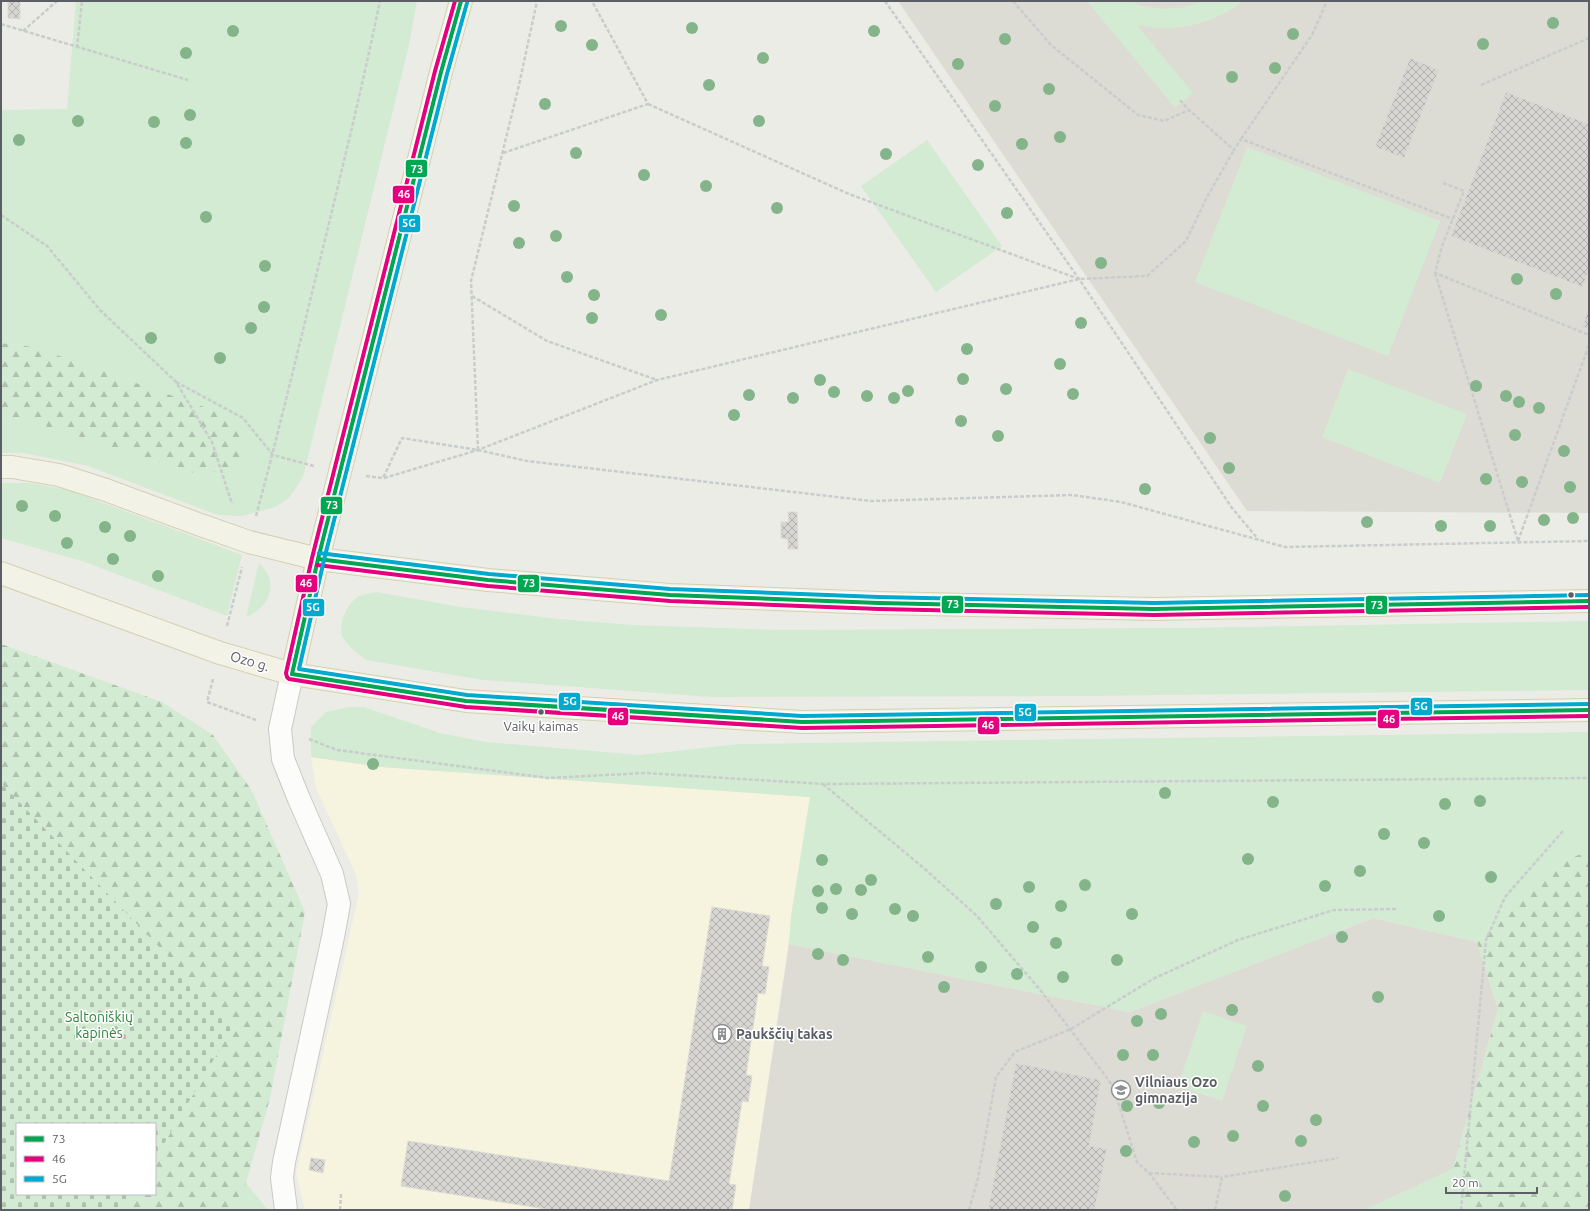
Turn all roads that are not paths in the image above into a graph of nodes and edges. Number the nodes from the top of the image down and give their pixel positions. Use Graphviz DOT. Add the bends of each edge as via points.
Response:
graph roads {
  1 [pos="447,1"];
  2 [pos="461,1"];
  3 [pos="441,72"];
  4 [pos="7,467"];
  5 [pos="318,559"];
  6 [pos="1,573"];
  7 [pos="1589,601"];
  8 [pos="292,674"];
  9 [pos="1589,710"];
  10 [pos="286,1210"];
  1 -- 3 [label="main road"];
  2 -- 3 [label="main road"];
  3 -- 5 [label="main road"];
  4 -- 5 [label="main road" via="66,477 249,542"];
  5 -- 7 [label="main road" via="488,580 662,595 880,603 1154,609"];
  5 -- 8 [label="main road"];
  6 -- 8 [label="main road, Ozo g." via="220,652"];
  8 -- 9 [label="main road, Ozo g." via="466,701 802,722"];
  8 -- 10 [label="street" via="280,729 283,759 332,874 339,904 284,1162"];
}
